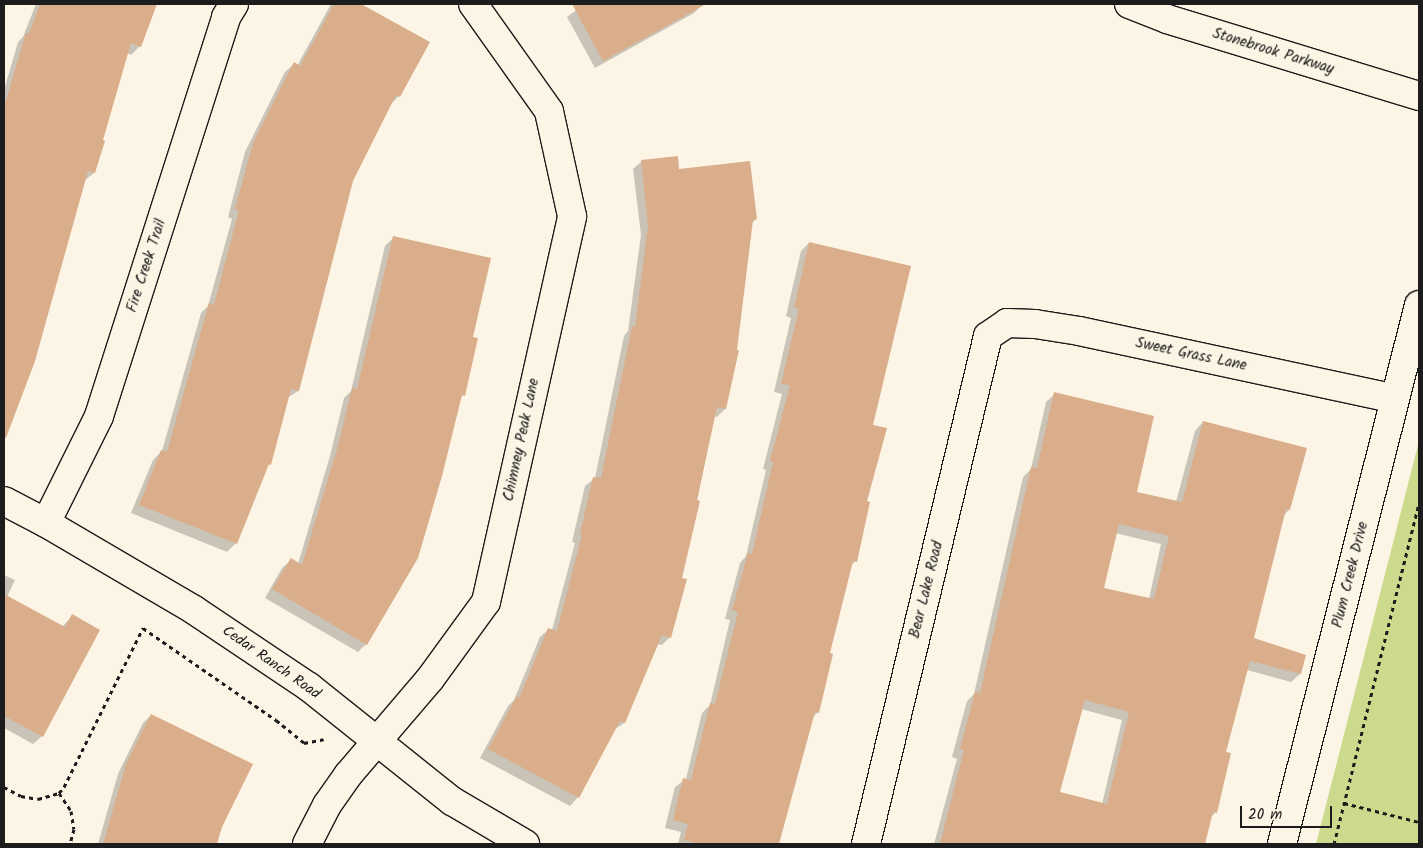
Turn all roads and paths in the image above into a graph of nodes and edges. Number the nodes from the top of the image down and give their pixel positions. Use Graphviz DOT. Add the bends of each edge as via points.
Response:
graph roads {
  1 [pos="234,4"];
  2 [pos="473,4"];
  3 [pos="1129,4"];
  4 [pos="1419,96"];
  5 [pos="1419,305"];
  6 [pos="988,336"];
  7 [pos="1396,399"];
  8 [pos="4,500"];
  9 [pos="1419,503"];
  10 [pos="46,523"];
  11 [pos="324,739"];
  12 [pos="376,740"];
  13 [pos="4,787"];
  14 [pos="59,793"];
  15 [pos="1344,803"];
  16 [pos="1419,822"];
  17 [pos="70,844"];
  18 [pos="306,844"];
  19 [pos="525,844"];
  20 [pos="866,844"];
  21 [pos="1282,844"];
  22 [pos="1334,844"];
  1 -- 10 [label="street, Fire Creek Trail" via="226,17 98,416"];
  2 -- 12 [label="street, Chimney Peak Lane" via="549,111 572,216 486,602 430,679"];
  3 -- 4 [label="street, Stonebrook Parkway" via="1166,19"];
  5 -- 7 [label="street, Plum Creek Drive"];
  6 -- 7 [label="street, Sweet Grass Lane" via="1007,323 1034,324"];
  6 -- 20 [label="street, Bear Lake Road"];
  7 -- 21 [label="street, Plum Creek Drive"];
  8 -- 10 [label="street, Cedar Ranch Road"];
  9 -- 15 [label="path"];
  10 -- 12 [label="street, Cedar Ranch Road" via="194,610 309,687"];
  11 -- 14 [label="path" via="304,743 143,628"];
  12 -- 18 [label="street, Chimney Peak Lane" via="327,805"];
  12 -- 19 [label="street, Cedar Ranch Road" via="452,802"];
  13 -- 14 [label="path" via="21,796 38,799"];
  14 -- 17 [label="path" via="71,811 74,829"];
  15 -- 16 [label="path"];
  15 -- 22 [label="path"];
}
